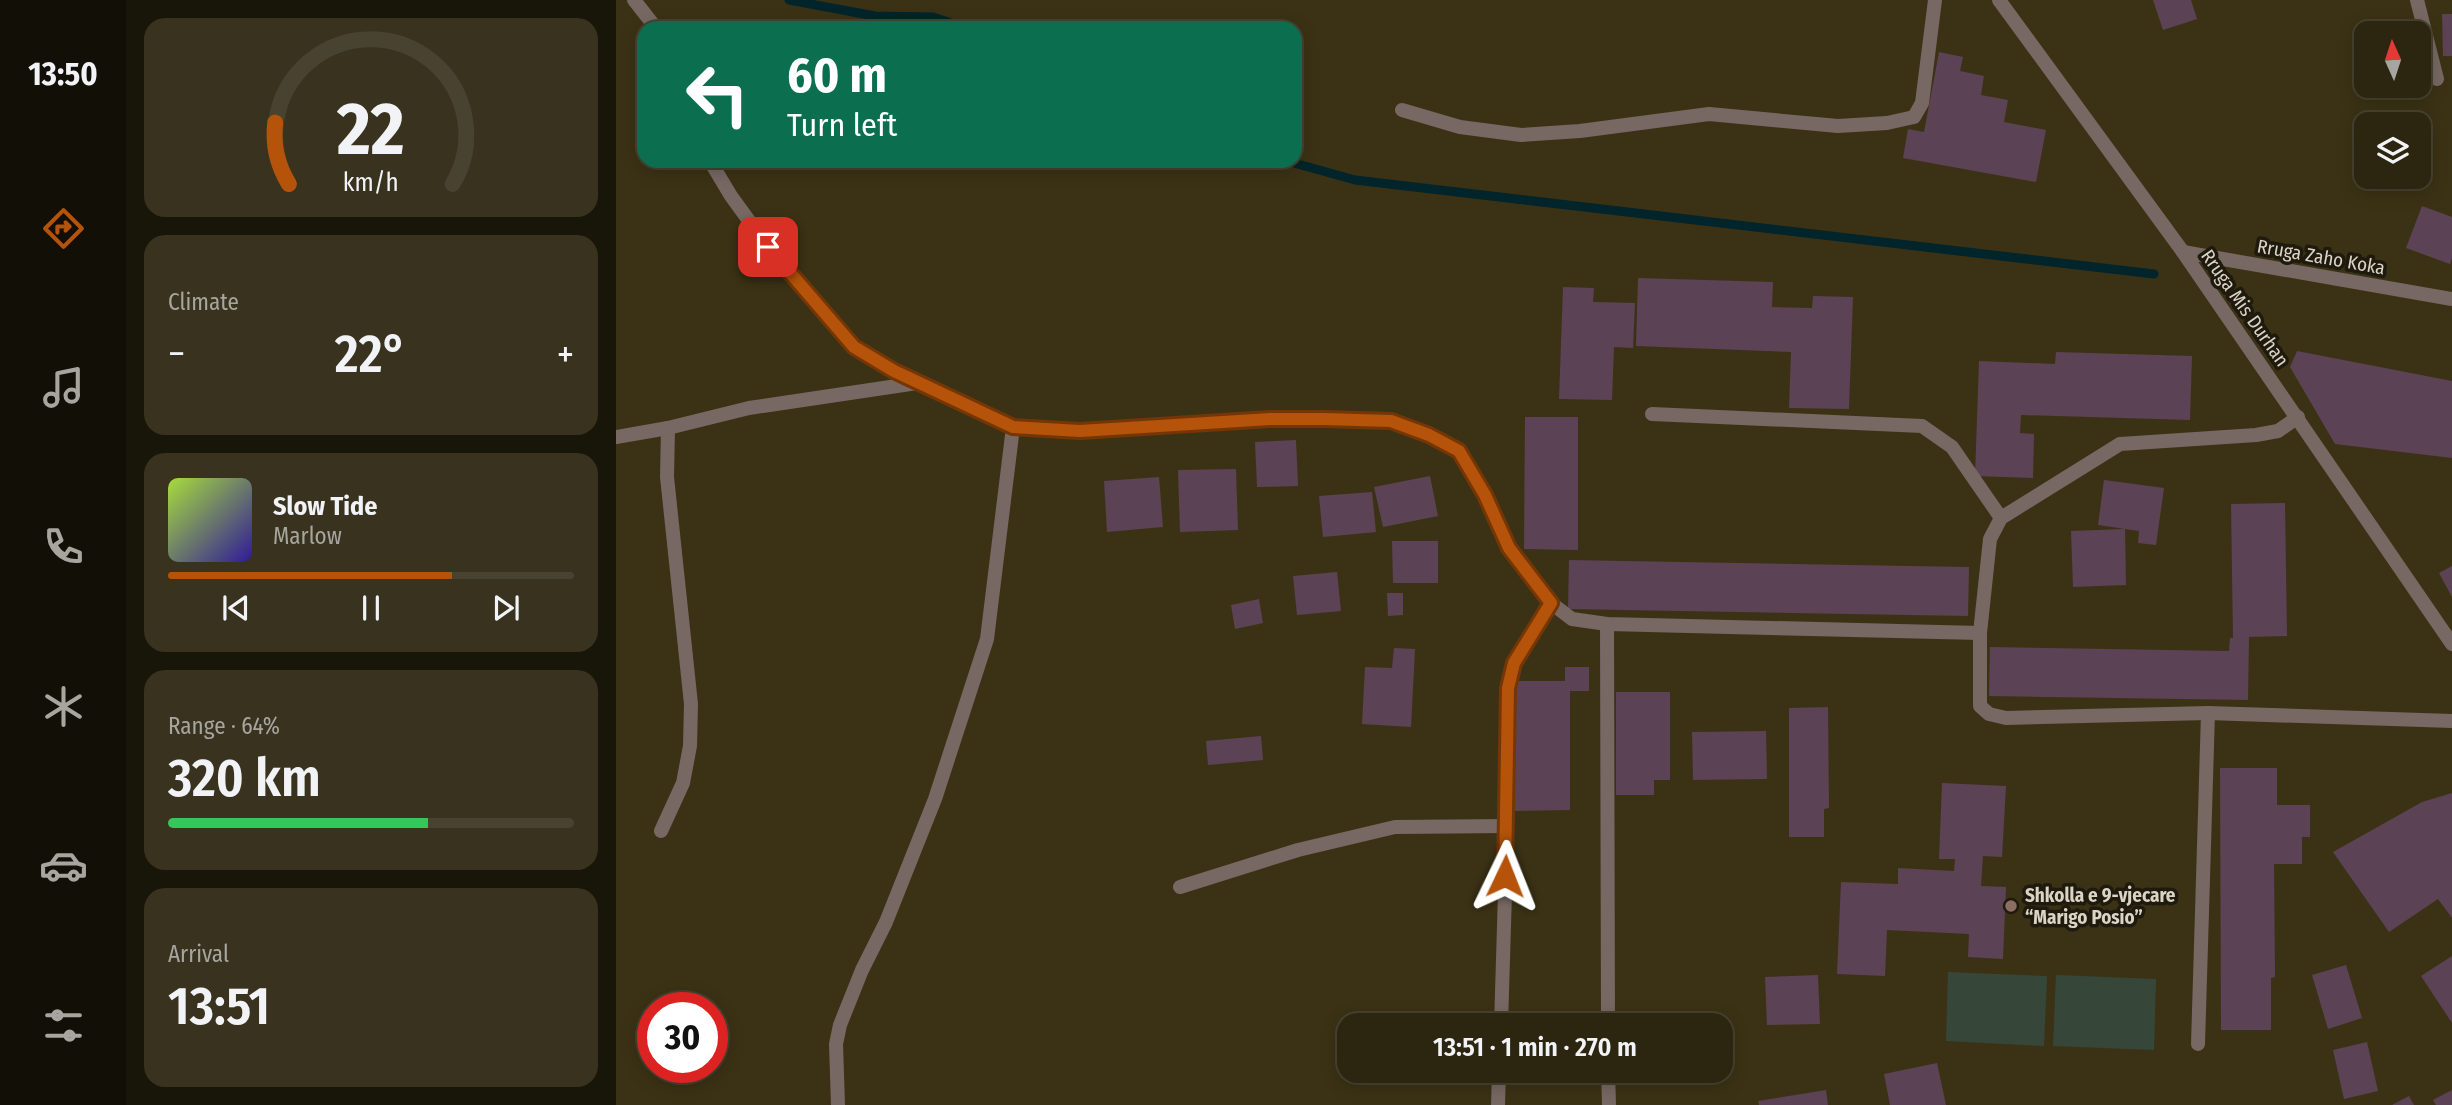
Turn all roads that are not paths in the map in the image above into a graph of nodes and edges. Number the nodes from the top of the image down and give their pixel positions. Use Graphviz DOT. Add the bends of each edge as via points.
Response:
graph roads {
  1 [pos="1934,0"];
  2 [pos="1999,0"];
  3 [pos="2417,0"];
  4 [pos="638,1"];
  5 [pos="651,21"];
  6 [pos="2437,79"];
  7 [pos="1402,110"];
  8 [pos="714,168"];
  9 [pos="2183,252"];
  10 [pos="2452,299"];
  11 [pos="917,383"];
  12 [pos="1652,414"];
  13 [pos="2298,417"];
  14 [pos="1013,427"];
  15 [pos="668,428"];
  16 [pos="616,437"];
  17 [pos="2001,518"];
  18 [pos="1551,603"];
  19 [pos="1607,624"];
  20 [pos="1980,633"];
  21 [pos="2452,644"];
  22 [pos="2208,713"];
  23 [pos="2452,721"];
  24 [pos="1507,826"];
  25 [pos="661,831"];
  26 [pos="1180,887"];
  27 [pos="1501,1013"];
  28 [pos="1608,1013"];
  29 [pos="2198,1044"];
  30 [pos="1499,1083"];
  31 [pos="1608,1083"];
  32 [pos="838,1105"];
  33 [pos="1498,1105"];
  34 [pos="1609,1105"];
  1 -- 7 [label="street" via="1922,103 1914,117 1887,123 1838,126 1709,114 1521,135 1460,127"];
  2 -- 9 [label="street, Rruga Mis Durhan"];
  3 -- 6 [label="street"];
  4 -- 5 [label="street"];
  8 -- 11 [label="street" via="768,247 854,347"];
  9 -- 10 [label="street, Rruga Zaho Koka"];
  9 -- 13 [label="street, Rruga Mis Durhan"];
  11 -- 14 [label="street"];
  11 -- 15 [label="street" via="749,408"];
  12 -- 17 [label="street" via="1922,426 1952,447"];
  13 -- 17 [label="street" via="2278,431 2256,435 2120,444"];
  13 -- 21 [label="street, Rruga Mis Durhan"];
  14 -- 18 [label="street" via="1080,431 1270,419 1391,421 1459,451 1509,548"];
  14 -- 32 [label="street" via="987,639 934,799 841,1025 836,1044"];
  15 -- 16 [label="street"];
  15 -- 25 [label="street" via="667,477 691,704 683,783"];
  17 -- 20 [label="street" via="1990,539"];
  18 -- 19 [label="street" via="1572,619"];
  18 -- 24 [label="street" via="1514,663 1508,688"];
  19 -- 20 [label="street"];
  19 -- 28 [label="street"];
  20 -- 22 [label="street" via="1980,706 1990,714 2006,718"];
  22 -- 23 [label="street"];
  22 -- 29 [label="street"];
  24 -- 26 [label="street" via="1395,827 1298,849"];
  24 -- 27 [label="street"];
  30 -- 33 [label="street"];
  31 -- 34 [label="street"];
}
